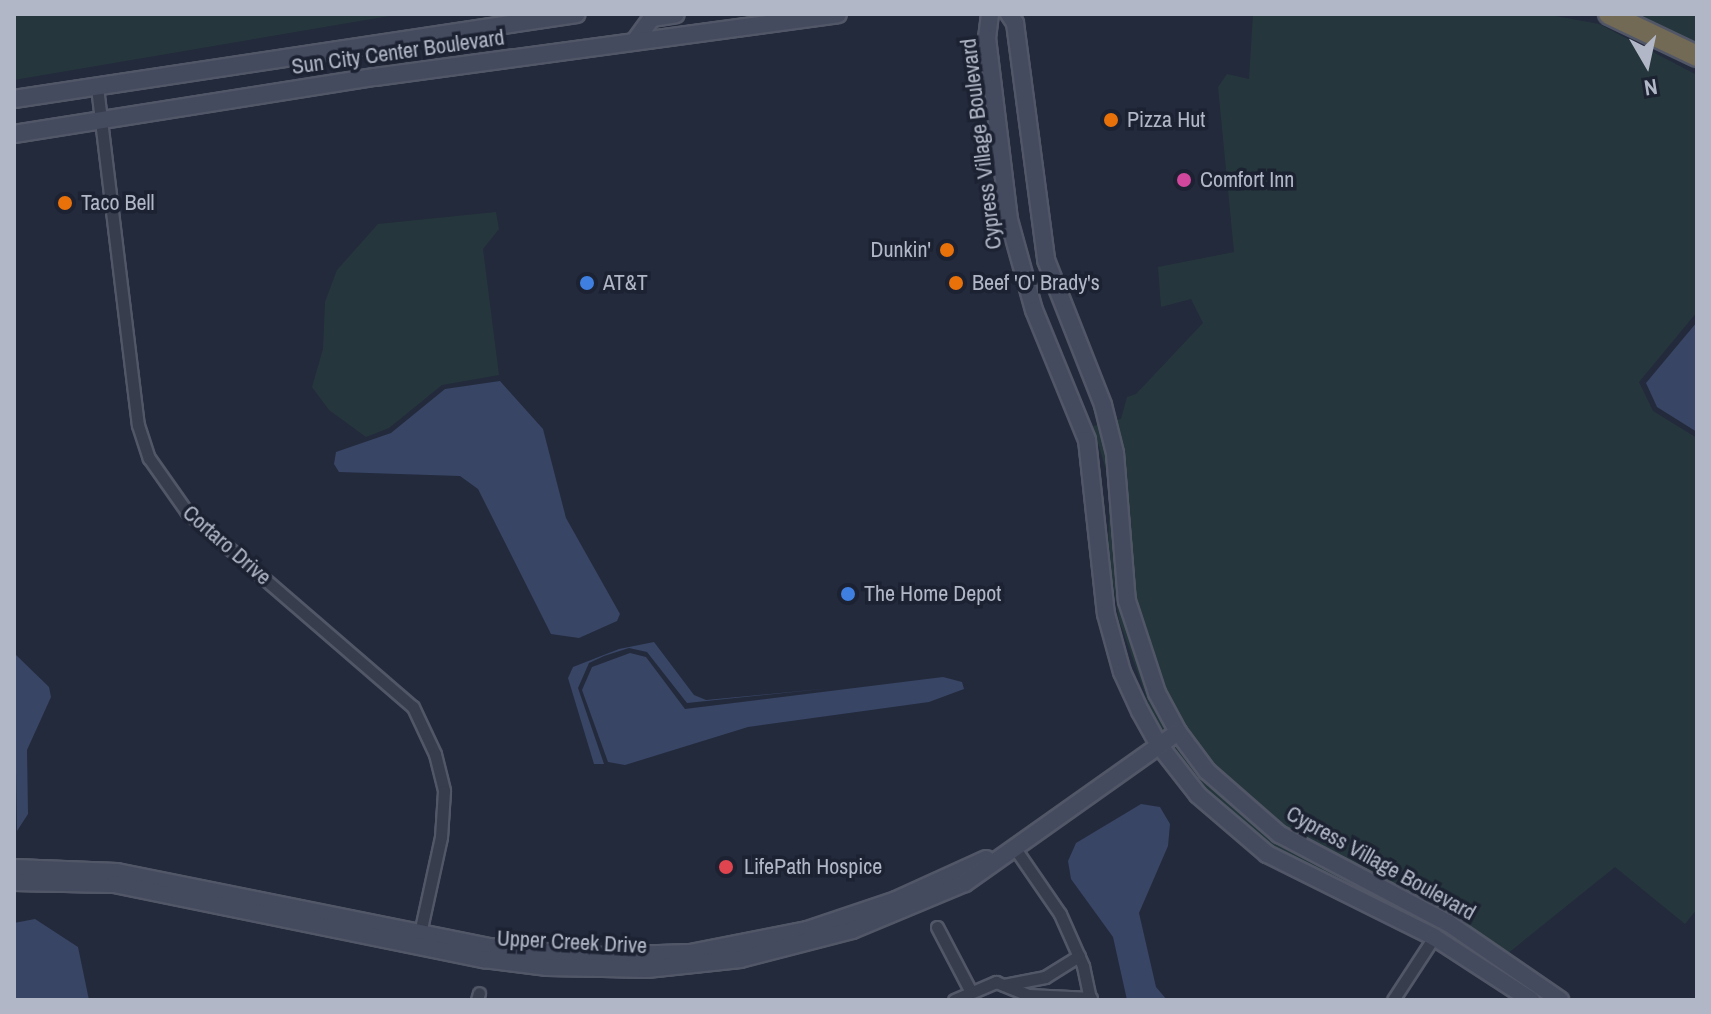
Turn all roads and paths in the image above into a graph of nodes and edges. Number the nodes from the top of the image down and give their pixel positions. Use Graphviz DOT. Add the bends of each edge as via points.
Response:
graph roads {
  1 [pos="577,14"];
  2 [pos="676,14"];
  3 [pos="838,14"];
  4 [pos="990,14"];
  5 [pos="1009,14"];
  6 [pos="1609,14"];
  7 [pos="635,41"];
  8 [pos="1697,56"];
  9 [pos="97,87"];
  10 [pos="14,99"];
  11 [pos="102,119"];
  12 [pos="14,134"];
  13 [pos="1178,732"];
  14 [pos="1159,745"];
  15 [pos="1014,847"];
  16 [pos="14,868"];
  17 [pos="14,882"];
  18 [pos="937,927"];
  19 [pos="1434,937"];
  20 [pos="419,939"];
  21 [pos="1079,956"];
  22 [pos="1003,985"];
  23 [pos="970,990"];
  24 [pos="1090,999"];
  25 [pos="954,1000"];
  26 [pos="1393,1000"];
  27 [pos="1531,1000"];
  28 [pos="1560,1000"];
  1 -- 9 [label="street, Sun City Center Boulevard"];
  2 -- 7 [label="street" via="652,18"];
  3 -- 7 [label="street, Sun City Center Boulevard"];
  4 -- 14 [label="street, Cypress Village Boulevard" via="987,38 1018,264 1087,440 1100,580 1111,636 1122,672"];
  5 -- 13 [label="street, Cypress Village Boulevard" via="1015,23 1046,260 1103,405 1115,453 1127,601 1152,680"];
  6 -- 8 [label="highway"];
  7 -- 11 [label="street, Sun City Center Boulevard"];
  9 -- 10 [label="street, Sun City Center Boulevard"];
  9 -- 11 [label="street, Cortaro Drive"];
  11 -- 12 [label="street, Sun City Center Boulevard"];
  11 -- 20 [label="street, Cortaro Drive" via="138,425 149,458 187,512 413,707 435,754 444,791 441,837"];
  13 -- 14 [label="street, Upper Creek Drive"];
  13 -- 28 [label="street, Cypress Village Boulevard" via="1207,771 1279,834 1448,923"];
  14 -- 15 [label="street, Upper Creek Drive"];
  14 -- 19 [label="street, Cypress Village Boulevard" via="1198,795 1267,854"];
  15 -- 20 [label="street, Upper Creek Drive" via="965,883 903,912 811,943 740,959 595,970 484,959"];
  15 -- 21 [label="street" via="1060,914"];
  16 -- 20 [label="street, Upper Creek Drive" via="117,872"];
  17 -- 20 [label="street, Upper Creek Drive" via="114,884"];
  18 -- 23 [label="street"];
  19 -- 26 [label="street"];
  19 -- 27 [label="street, Cypress Village Boulevard"];
  21 -- 22 [label="street" via="1045,977"];
  21 -- 24 [label="street"];
  22 -- 23 [label="street" via="996,982"];
  22 -- 24 [label="street" via="1028,995"];
  23 -- 25 [label="street"];
}
